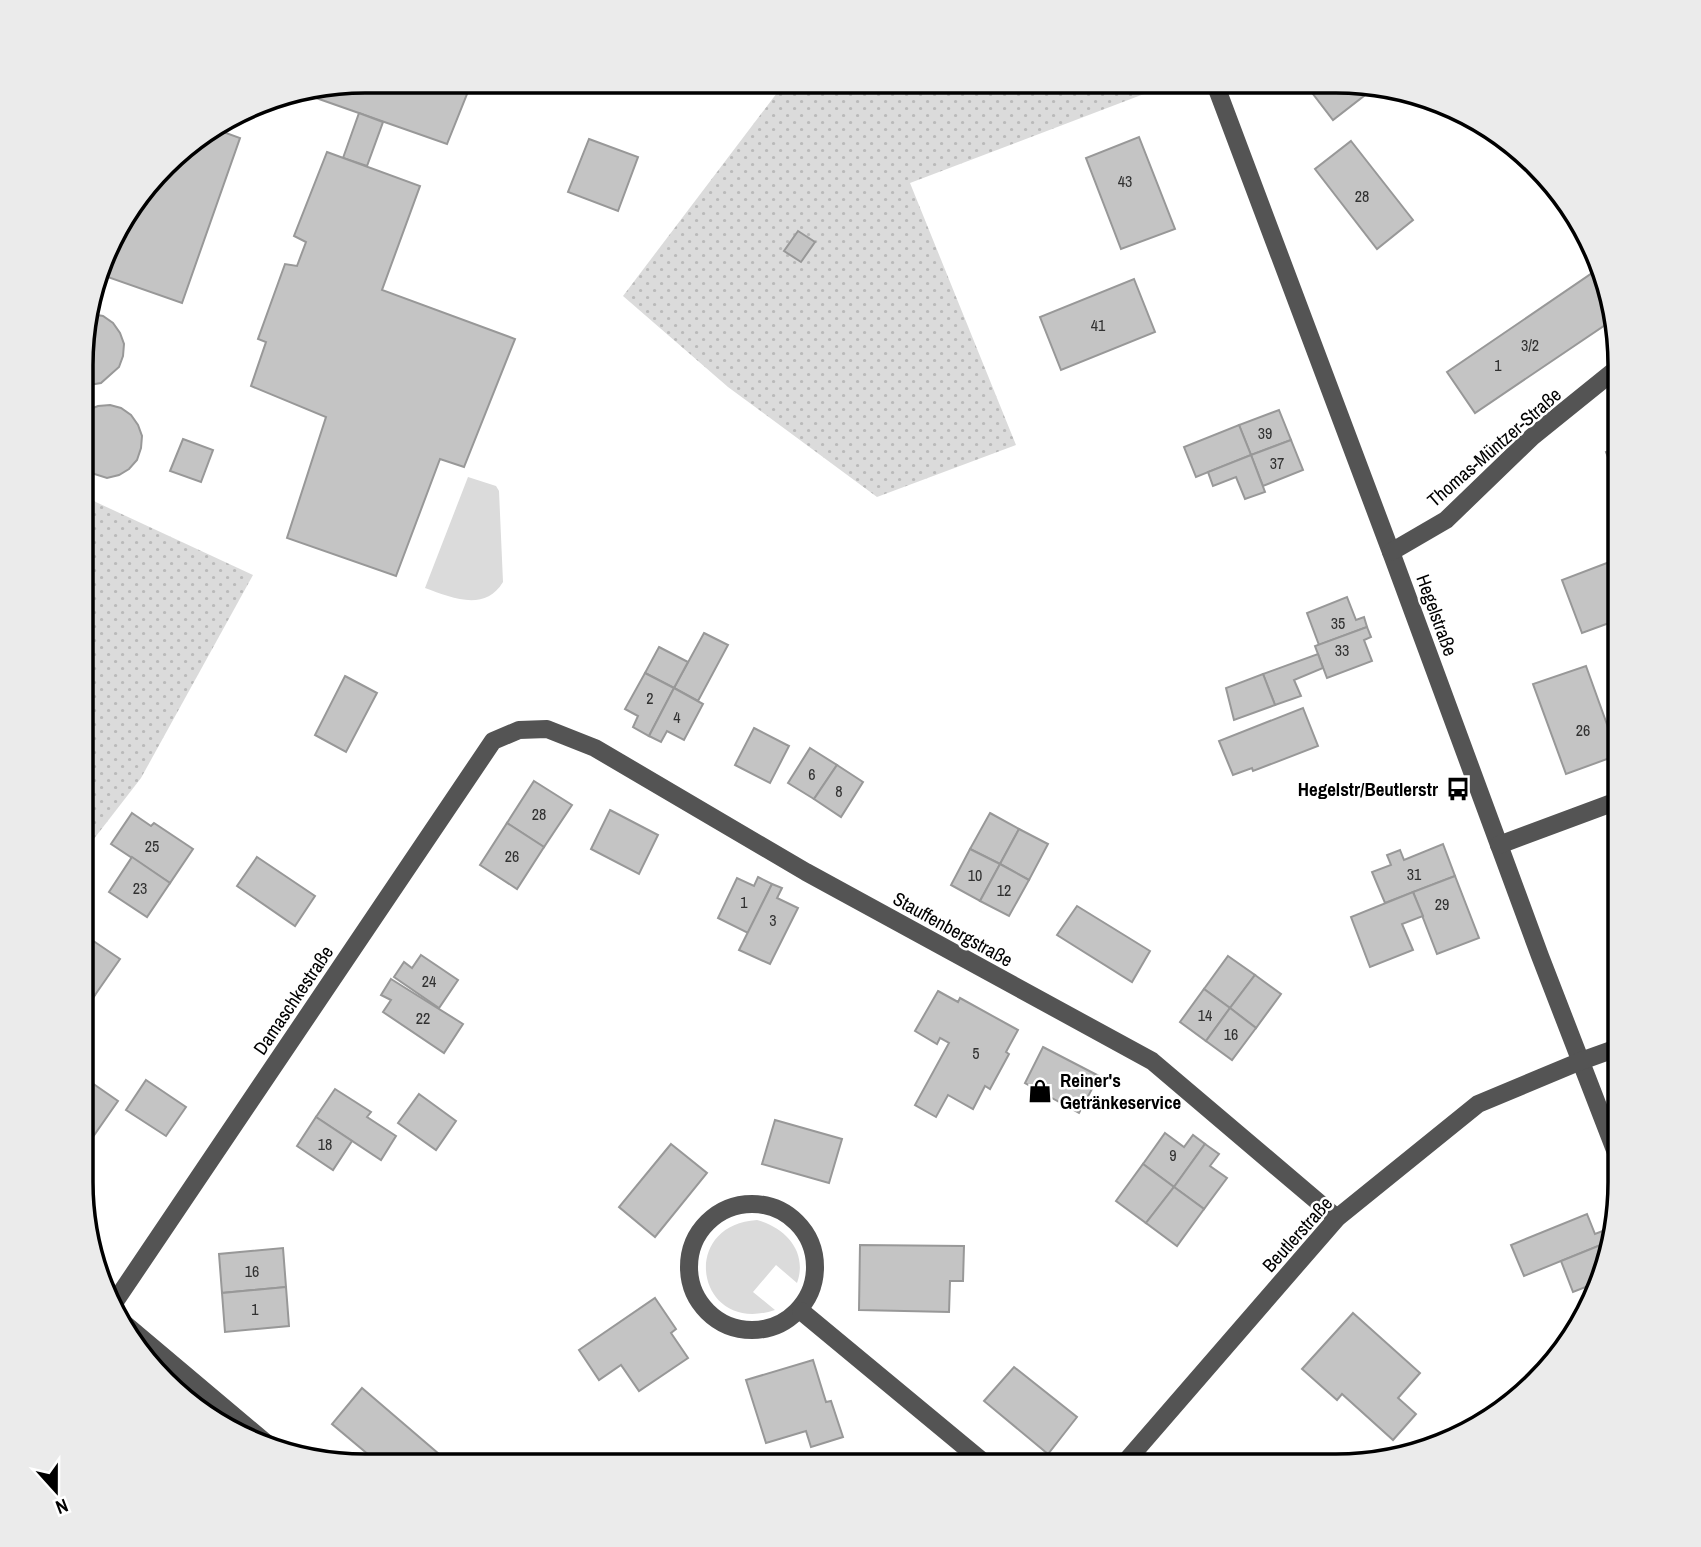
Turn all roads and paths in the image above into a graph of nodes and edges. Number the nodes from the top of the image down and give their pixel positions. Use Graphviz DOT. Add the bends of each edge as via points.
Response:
graph roads {
  1 [pos="1219,93"];
  2 [pos="1608,376"];
  3 [pos="1391,552"];
  4 [pos="519,730"];
  5 [pos="1608,804"];
  6 [pos="1499,845"];
  7 [pos="1608,1051"];
  8 [pos="1581,1060"];
  9 [pos="1608,1131"];
  10 [pos="1337,1218"];
  11 [pos="118,1297"];
  12 [pos="801,1311"];
  13 [pos="144,1340"];
  14 [pos="247,1427"];
  15 [pos="974,1454"];
  16 [pos="1132,1454"];
  1 -- 3 [label="street, Hegelstraße"];
  2 -- 3 [label="street, Thomas-Müntzer-Straße" via="1532,437 1446,520"];
  3 -- 6 [label="street, Hegelstraße"];
  4 -- 10 [label="street, Stauffenbergstraße" via="547,729 595,748 806,872 1152,1061"];
  4 -- 11 [label="street, Damaschkestraße" via="493,741"];
  5 -- 6 [label="street"];
  6 -- 8 [label="street, Hegelstraße"];
  7 -- 8 [label="street, Beutlerstraße"];
  8 -- 9 [label="street, Hegelstraße"];
  8 -- 10 [label="street, Beutlerstraße" via="1478,1104"];
  10 -- 16 [label="street, Beutlerstraße"];
  12 -- 12 [label="street" via="766,1329 745,1330 712,1317 689,1280 689,1258 701,1228 717,1213 738,1205 760,1204 796,1221 809,1239 815,1261 813,1283"];
  12 -- 15 [label="street"];
  13 -- 14 [label="street"];
}
